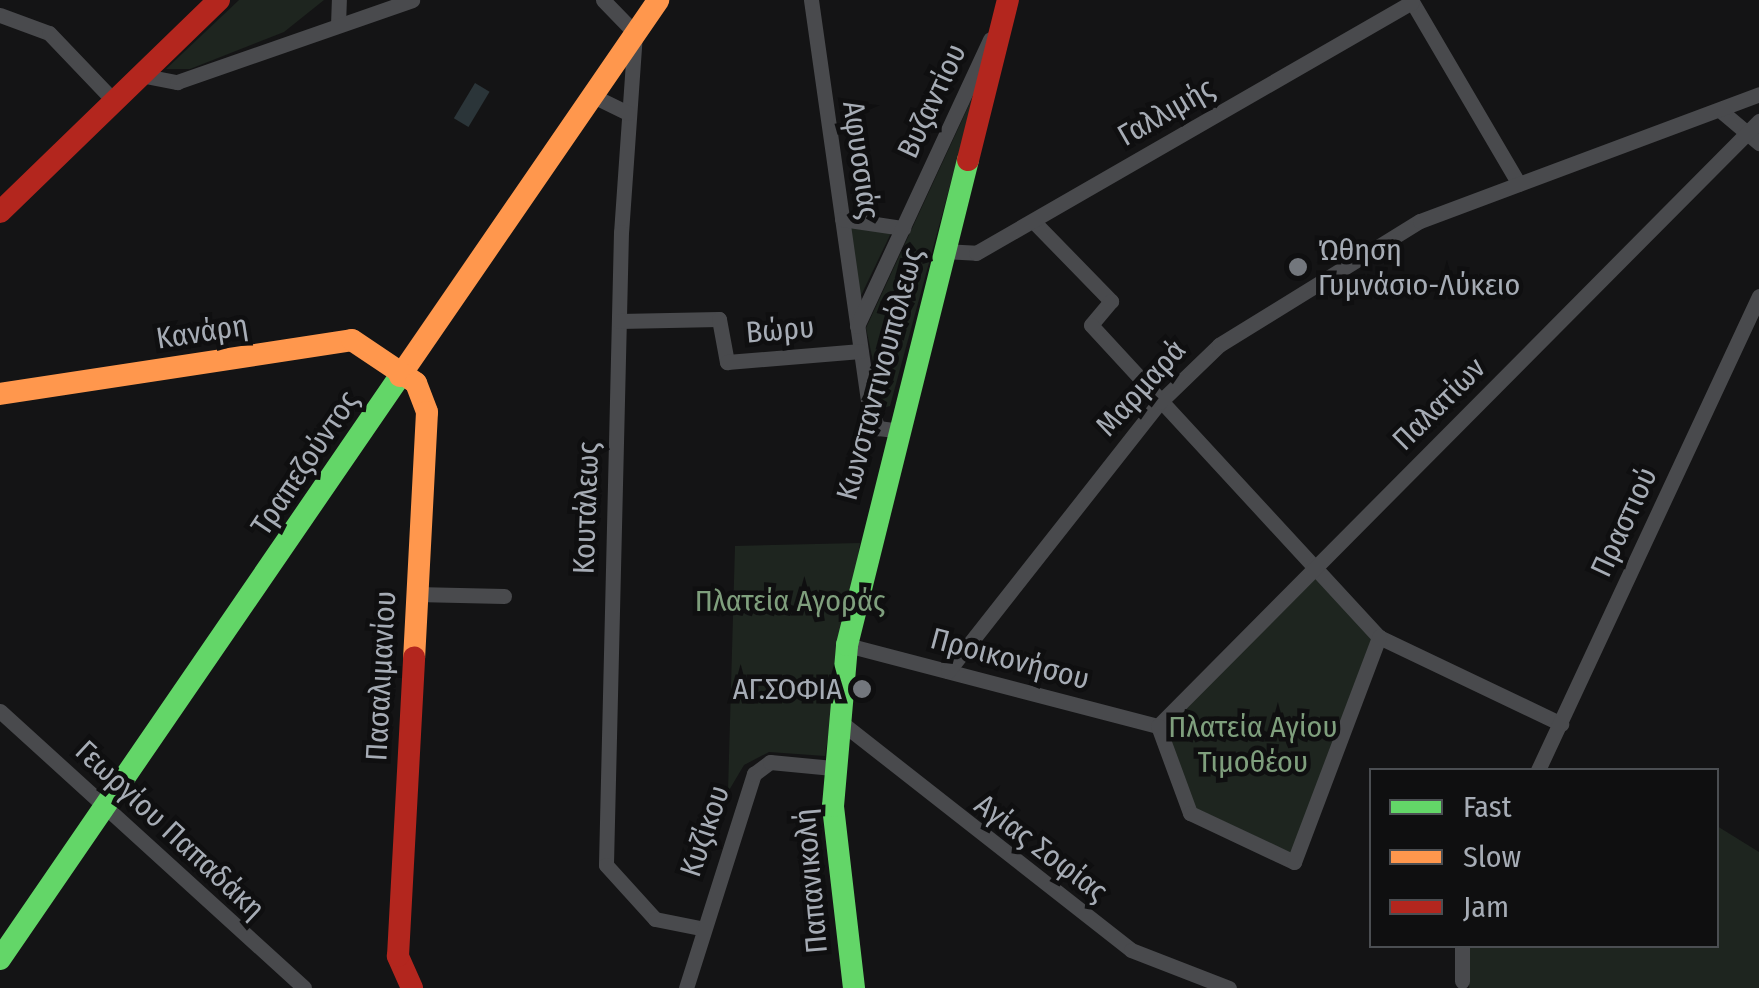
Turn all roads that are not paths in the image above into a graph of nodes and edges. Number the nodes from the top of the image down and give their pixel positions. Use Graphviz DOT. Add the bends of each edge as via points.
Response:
graph roads {
  1 [pos="220,0"];
  2 [pos="339,0"];
  3 [pos="412,0"];
  4 [pos="603,0"];
  5 [pos="658,0"];
  6 [pos="810,0"];
  7 [pos="1411,1"];
  8 [pos="1006,4"];
  9 [pos="0,15"];
  10 [pos="338,24"];
  11 [pos="635,33"];
  12 [pos="140,75"];
  13 [pos="1759,94"];
  14 [pos="591,95"];
  15 [pos="114,101"];
  16 [pos="1720,111"];
  17 [pos="628,113"];
  18 [pos="1755,132"];
  19 [pos="1519,184"];
  20 [pos="0,212"];
  21 [pos="842,219"];
  22 [pos="1034,220"];
  23 [pos="904,228"];
  24 [pos="943,251"];
  25 [pos="1759,296"];
  26 [pos="620,321"];
  27 [pos="858,326"];
  28 [pos="861,351"];
  29 [pos="404,371"];
  30 [pos="0,394"];
  31 [pos="1160,402"];
  32 [pos="895,430"];
  33 [pos="1314,568"];
  34 [pos="415,594"];
  35 [pos="504,596"];
  36 [pos="1379,637"];
  37 [pos="847,645"];
  38 [pos="948,671"];
  39 [pos="0,711"];
  40 [pos="838,720"];
  41 [pos="1561,724"];
  42 [pos="1158,726"];
  43 [pos="833,768"];
  44 [pos="1539,768"];
  45 [pos="106,808"];
  46 [pos="700,928"];
  47 [pos="1462,948"];
  48 [pos="0,959"];
  49 [pos="1462,982"];
  50 [pos="304,988"];
  51 [pos="412,988"];
  52 [pos="686,988"];
  53 [pos="854,988"];
  54 [pos="1229,988"];
  1 -- 12 [label="street"];
  2 -- 10 [label="street"];
  3 -- 10 [label="street"];
  4 -- 11 [label="street"];
  5 -- 11 [label="street, Τραπεζούντος"];
  6 -- 21 [label="street, Αφυσσιάς"];
  7 -- 19 [label="street"];
  7 -- 22 [label="street, Γαλλιμής"];
  8 -- 23 [label="street, Βυζαντίου"];
  8 -- 24 [label="street, Κωνσταντινουπόλεως"];
  9 -- 15 [label="street" via="48,32"];
  10 -- 12 [label="street" via="177,82"];
  11 -- 14 [label="street, Τραπεζούντος"];
  11 -- 17 [label="street, Κουτάλεως"];
  12 -- 15 [label="street"];
  13 -- 16 [label="street, Μαρμαρά"];
  14 -- 17 [label="street"];
  14 -- 29 [label="street, Τραπεζούντος"];
  15 -- 20 [label="street"];
  16 -- 18 [label="street"];
  16 -- 19 [label="street, Μαρμαρά"];
  17 -- 26 [label="street, Κουτάλεως"];
  18 -- 33 [label="street, Παλατίων"];
  19 -- 31 [label="street, Μαρμαρά" via="1420,222 1219,345"];
  21 -- 23 [label="street"];
  21 -- 27 [label="street, Αφυσσιάς"];
  22 -- 24 [label="street, Γαλλιμής" via="976,253"];
  22 -- 31 [label="street" via="1110,301 1091,325"];
  23 -- 27 [label="street, Βυζαντίου"];
  24 -- 32 [label="street, Κωνσταντινουπόλεως"];
  25 -- 41 [label="street, Πραστιού"];
  26 -- 28 [label="street, Βώρυ" via="719,319 727,362"];
  26 -- 46 [label="street, Κουτάλεως" via="606,864 655,919"];
  27 -- 28 [label="street, Αφυσσιάς"];
  28 -- 32 [label="street, Αφυσσιάς" via="878,428"];
  29 -- 30 [label="street, Κανάρη" via="352,340"];
  29 -- 34 [label="street, Πασαλιμανίου" via="426,412"];
  29 -- 45 [label="street, Τραπεζούντος"];
  31 -- 33 [label="street"];
  31 -- 38 [label="street, Μαρμαρά"];
  32 -- 37 [label="street, Κωνσταντινουπόλεως"];
  33 -- 36 [label="street"];
  33 -- 42 [label="street, Παλατίων"];
  34 -- 35 [label="street"];
  34 -- 51 [label="street, Πασαλιμανίου" via="398,956"];
  36 -- 41 [label="street"];
  36 -- 42 [label="street" via="1294,862 1190,813"];
  37 -- 38 [label="street, Προικονήσου"];
  37 -- 40 [label="street, Κωνσταντινουπόλεως"];
  38 -- 42 [label="street, Προικονήσου"];
  39 -- 45 [label="street, Γεωργίου Παπαδάκη"];
  40 -- 43 [label="street, Κωνσταντινουπόλεως"];
  40 -- 54 [label="street, Αγίας Σοφίας" via="1131,950"];
  41 -- 44 [label="street, Πραστιού"];
  43 -- 46 [label="street, Κυζίκου" via="762,764"];
  43 -- 53 [label="street, Παπανικολή"];
  45 -- 48 [label="street, Τραπεζούντος"];
  45 -- 50 [label="street, Γεωργίου Παπαδάκη"];
  46 -- 52 [label="street"];
  47 -- 49 [label="street"];
}
